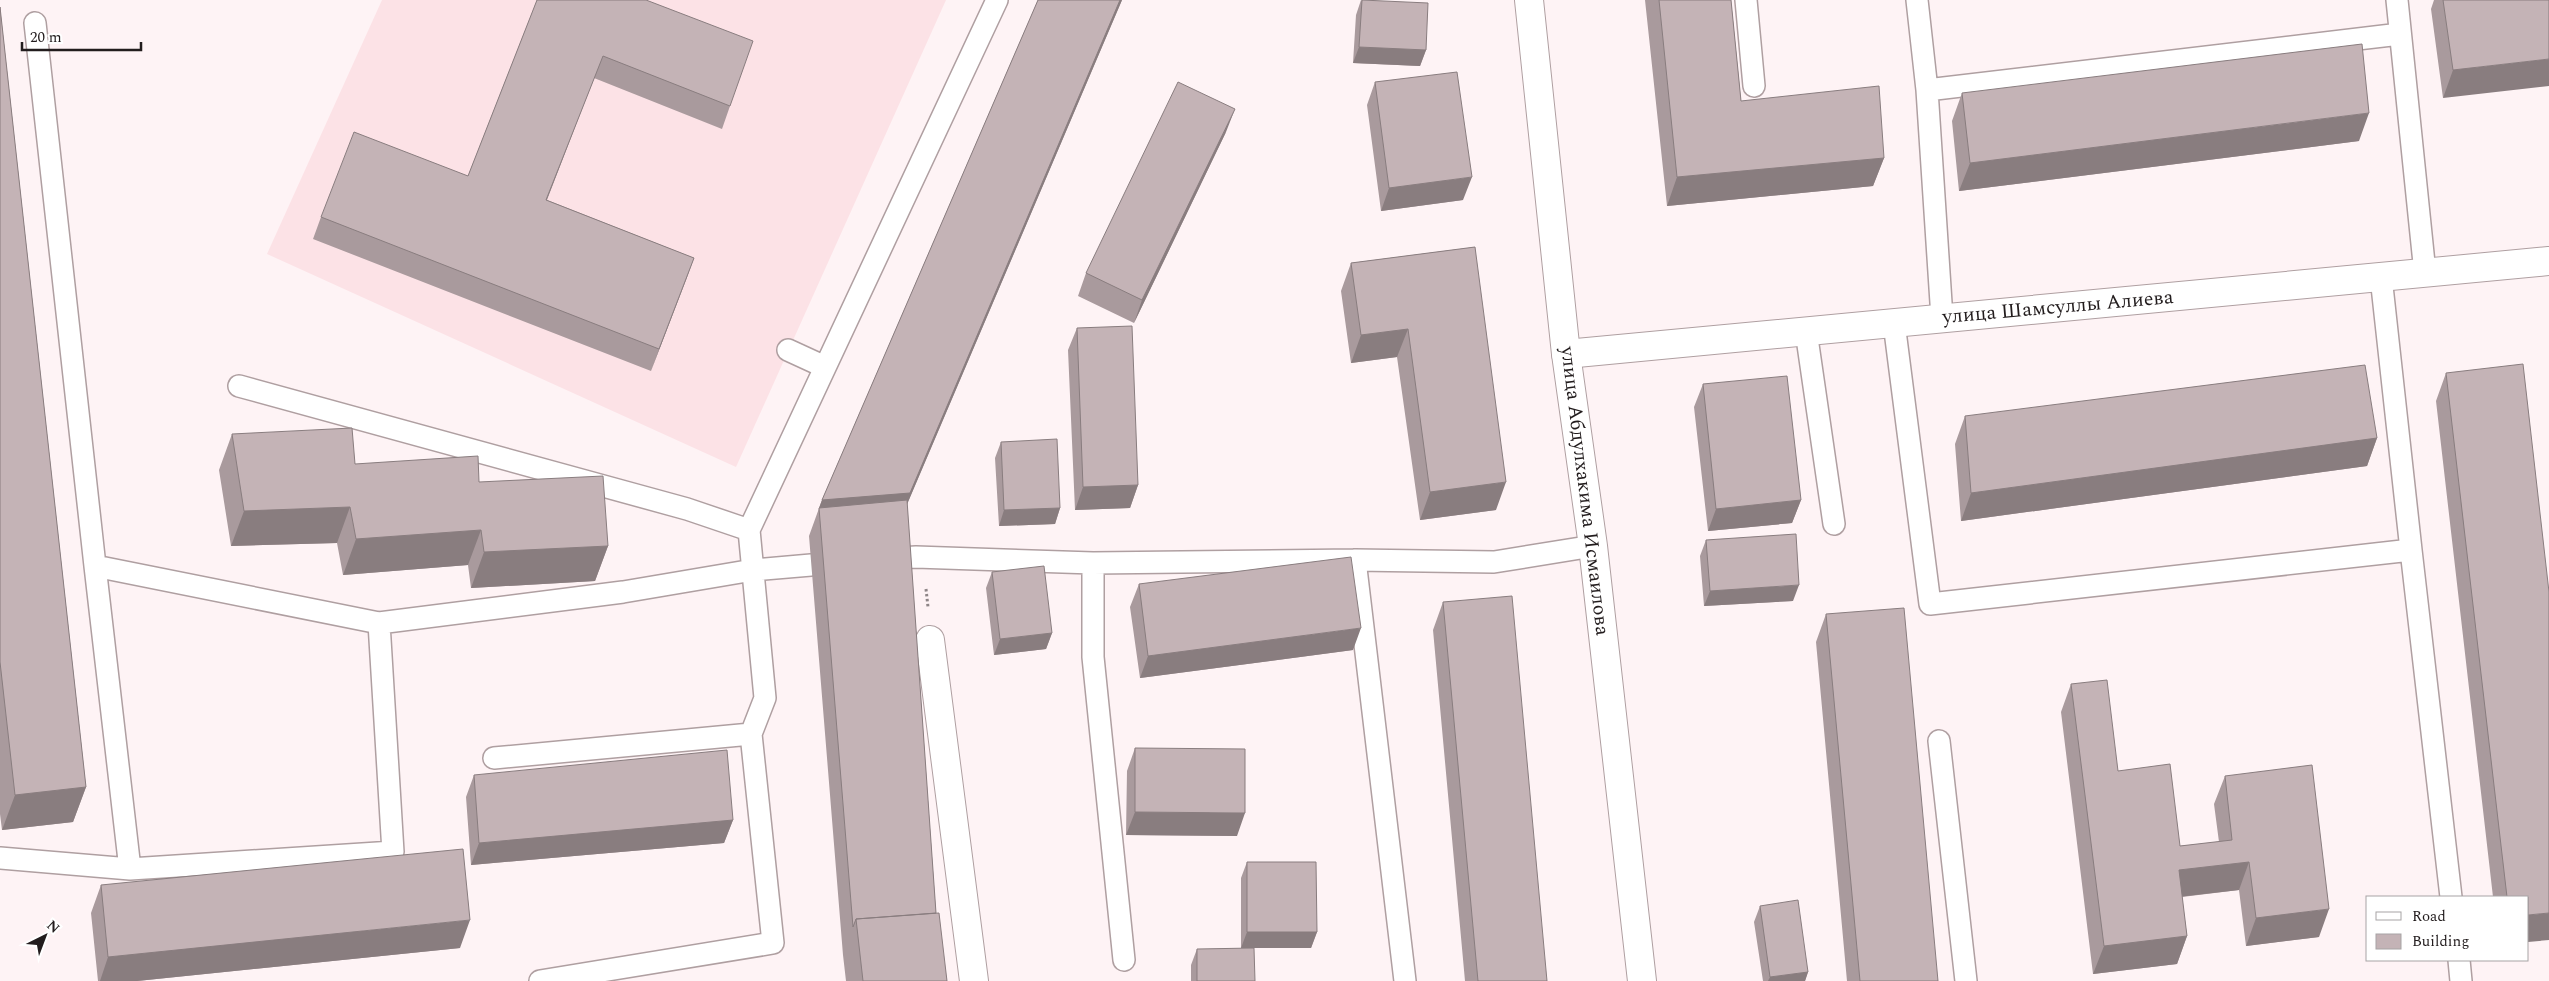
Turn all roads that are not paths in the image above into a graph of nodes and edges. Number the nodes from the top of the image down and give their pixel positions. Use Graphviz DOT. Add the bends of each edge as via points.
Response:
graph roads {
  1 [pos="997,0"];
  2 [pos="1529,0"];
  3 [pos="1746,0"];
  4 [pos="1917,0"];
  5 [pos="2397,0"];
  6 [pos="36,23"];
  7 [pos="2400,34"];
  8 [pos="1754,86"];
  9 [pos="1927,90"];
  10 [pos="2549,261"];
  11 [pos="2425,273"];
  12 [pos="2380,277"];
  13 [pos="1942,318"];
  14 [pos="1894,323"];
  15 [pos="1806,331"];
  16 [pos="788,350"];
  17 [pos="1566,354"];
  18 [pos="825,366"];
  19 [pos="238,386"];
  20 [pos="1834,524"];
  21 [pos="749,530"];
  22 [pos="1593,546"];
  23 [pos="2411,550"];
  24 [pos="899,558"];
  25 [pos="1355,560"];
  26 [pos="1093,563"];
  27 [pos="811,565"];
  28 [pos="95,566"];
  29 [pos="753,570"];
  30 [pos="379,623"];
  31 [pos="930,640"];
  32 [pos="751,734"];
  33 [pos="1939,741"];
  34 [pos="494,758"];
  35 [pos="0,858"];
  36 [pos="130,869"];
  37 [pos="2451,896"];
  38 [pos="1124,960"];
  39 [pos="2459,961"];
  40 [pos="540,981"];
  41 [pos="974,981"];
  42 [pos="1404,981"];
  43 [pos="1642,981"];
  44 [pos="1966,981"];
  45 [pos="2461,981"];
  1 -- 18 [label="lane"];
  2 -- 17 [label="street, улица Абдулхакима Исмаилова"];
  3 -- 8 [label="lane"];
  4 -- 9 [label="lane"];
  5 -- 7 [label="lane"];
  6 -- 28 [label="lane"];
  7 -- 9 [label="lane"];
  7 -- 11 [label="lane"];
  9 -- 13 [label="lane"];
  10 -- 11 [label="street, улица Шамсуллы Алиева"];
  11 -- 12 [label="street, улица Шамсуллы Алиева"];
  12 -- 13 [label="street, улица Шамсуллы Алиева"];
  12 -- 23 [label="lane"];
  13 -- 14 [label="street, улица Шамсуллы Алиева"];
  14 -- 15 [label="street, улица Шамсуллы Алиева"];
  14 -- 23 [label="lane" via="1930,604"];
  15 -- 17 [label="street, улица Шамсуллы Алиева"];
  15 -- 20 [label="lane"];
  16 -- 18 [label="lane"];
  17 -- 22 [label="street, улица Абдулхакима Исмаилова"];
  18 -- 21 [label="lane"];
  19 -- 21 [label="lane" via="687,509"];
  21 -- 29 [label="lane"];
  22 -- 25 [label="lane" via="1494,562"];
  22 -- 43 [label="street, улица Абдулхакима Исмаилова"];
  23 -- 37 [label="lane"];
  24 -- 26 [label="lane"];
  25 -- 26 [label="lane"];
  25 -- 42 [label="lane"];
  26 -- 38 [label="lane" via="1093,657"];
  27 -- 29 [label="lane"];
  28 -- 30 [label="lane"];
  28 -- 36 [label="lane"];
  29 -- 30 [label="lane" via="623,592"];
  29 -- 32 [label="lane" via="765,698"];
  30 -- 36 [label="lane" via="393,852"];
  31 -- 41 [label="street"];
  32 -- 34 [label="lane"];
  32 -- 40 [label="lane" via="774,943"];
  33 -- 44 [label="lane"];
  35 -- 36 [label="lane"];
  39 -- 45 [label="lane"];
}
